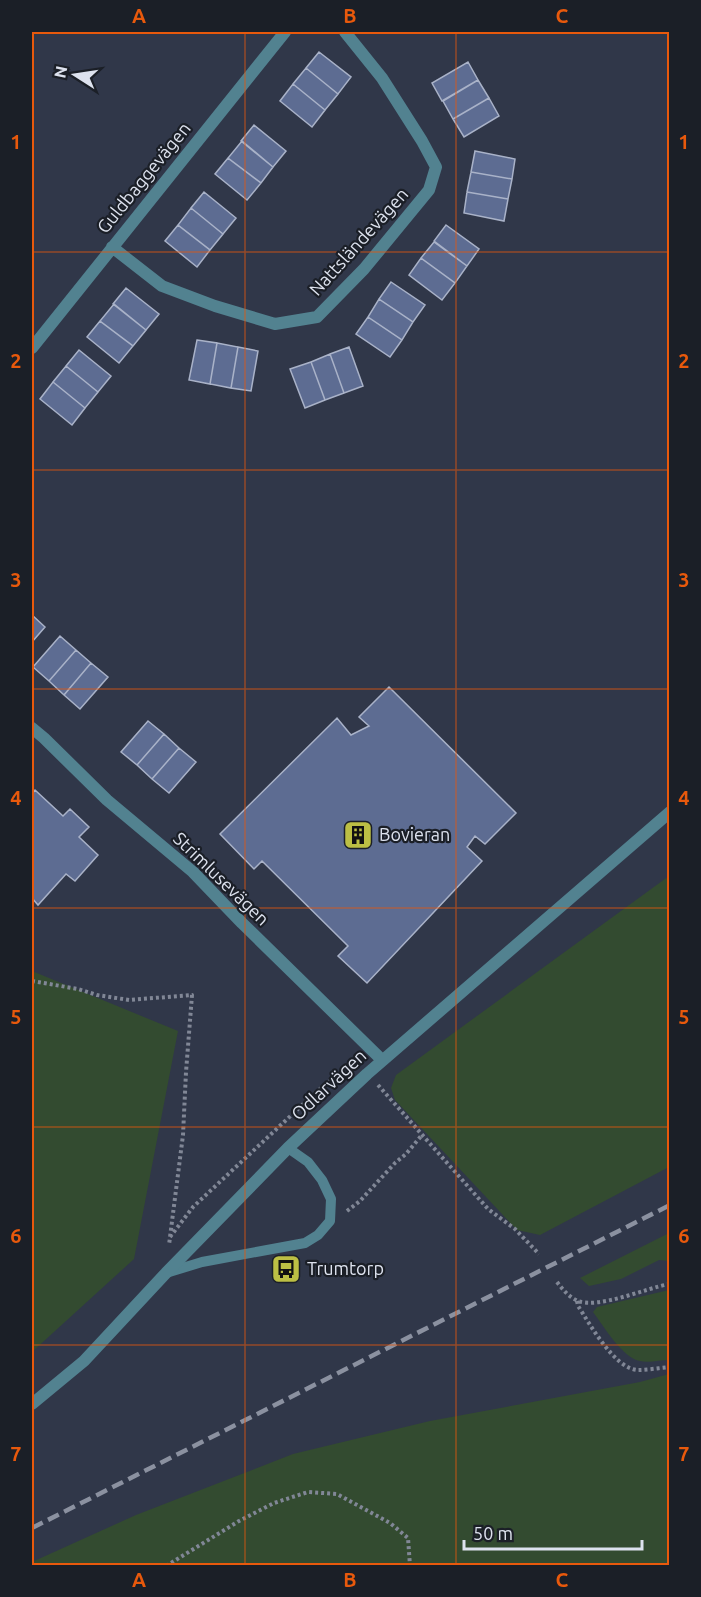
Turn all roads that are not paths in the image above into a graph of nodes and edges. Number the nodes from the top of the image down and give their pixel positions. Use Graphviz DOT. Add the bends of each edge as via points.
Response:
graph roads {
  1 [pos="285,32"];
  2 [pos="345,32"];
  3 [pos="112,248"];
  4 [pos="32,348"];
  5 [pos="32,728"];
  6 [pos="669,812"];
  7 [pos="382,1060"];
  8 [pos="288,1148"];
  9 [pos="166,1273"];
  10 [pos="32,1404"];
  1 -- 3 [label="street, Guldbaggevägen"];
  2 -- 3 [label="street, Nattsländevägen" via="382,78 436,167 429,190 364,269 317,316 275,324 215,306 162,286"];
  3 -- 4 [label="street, Guldbaggevägen"];
  5 -- 7 [label="street, Strimlusevägen" via="107,800 193,872"];
  6 -- 7 [label="street, Odlarvägen"];
  7 -- 8 [label="street, Odlarvägen"];
  8 -- 9 [label="street, Odlarvägen"];
  8 -- 9 [label="lane" via="308,1162 331,1199 330,1221 318,1235 305,1243 202,1262"];
  9 -- 10 [label="street, Odlarvägen" via="84,1361"];
}
